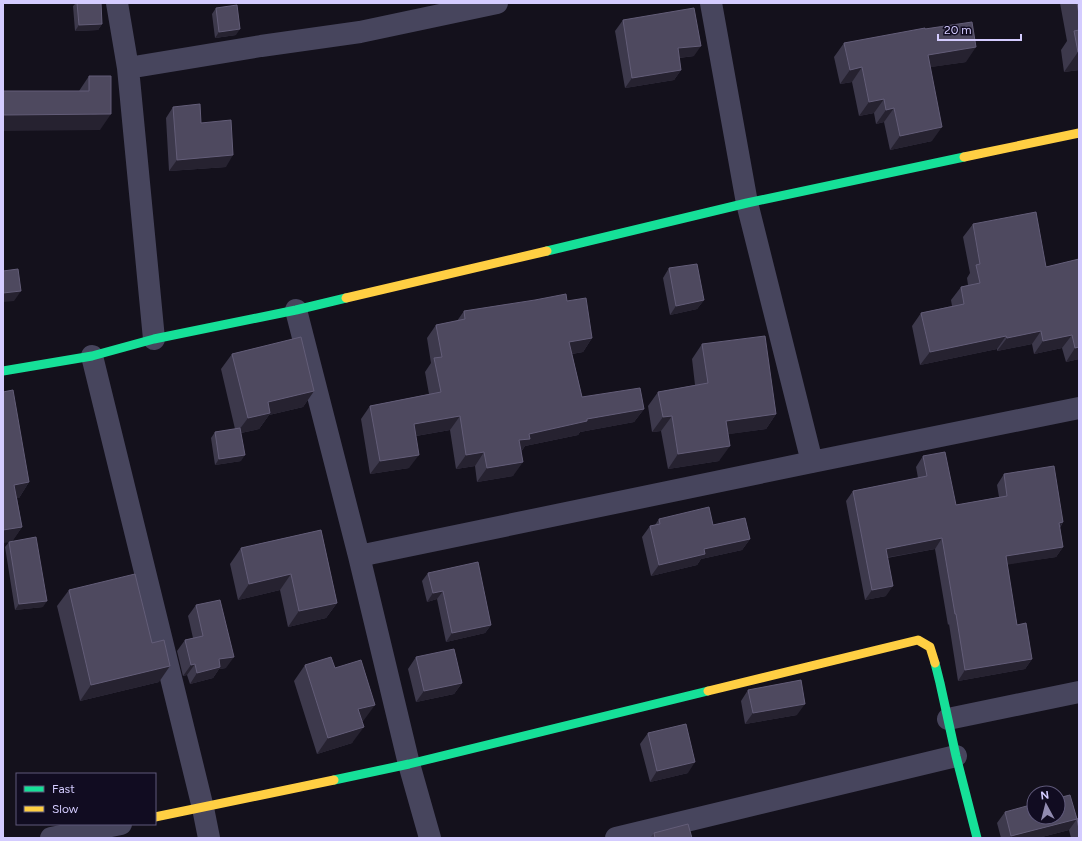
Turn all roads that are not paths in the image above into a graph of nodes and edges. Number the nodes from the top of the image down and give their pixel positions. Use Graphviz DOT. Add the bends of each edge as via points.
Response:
graph roads {
  1 [pos="117,3"];
  2 [pos="497,3"];
  3 [pos="711,3"];
  4 [pos="128,68"];
  5 [pos="1079,133"];
  6 [pos="747,202"];
  7 [pos="296,310"];
  8 [pos="154,339"];
  9 [pos="92,356"];
  10 [pos="3,371"];
  11 [pos="1079,408"];
  12 [pos="812,462"];
  13 [pos="359,556"];
  14 [pos="1079,692"];
  15 [pos="948,720"];
  16 [pos="956,756"];
  17 [pos="409,764"];
  18 [pos="203,808"];
  19 [pos="156,817"];
  20 [pos="116,825"];
  21 [pos="622,837"];
  22 [pos="50,838"];
  23 [pos="209,838"];
  24 [pos="430,838"];
  25 [pos="977,838"];
  1 -- 4 [label="street"];
  2 -- 4 [label="street" via="360,32"];
  3 -- 6 [label="street"];
  4 -- 8 [label="street"];
  5 -- 6 [label="street"];
  6 -- 7 [label="street"];
  6 -- 12 [label="street"];
  7 -- 8 [label="street"];
  7 -- 13 [label="street"];
  8 -- 9 [label="street"];
  9 -- 10 [label="street"];
  9 -- 18 [label="street"];
  11 -- 12 [label="street"];
  12 -- 13 [label="street"];
  13 -- 17 [label="street"];
  14 -- 15 [label="street"];
  15 -- 16 [label="street"];
  15 -- 17 [label="street" via="930,647 918,640"];
  16 -- 21 [label="street"];
  16 -- 25 [label="street"];
  17 -- 18 [label="street"];
  17 -- 24 [label="street"];
  18 -- 19 [label="street"];
  18 -- 23 [label="street"];
  20 -- 22 [label="street"];
}
